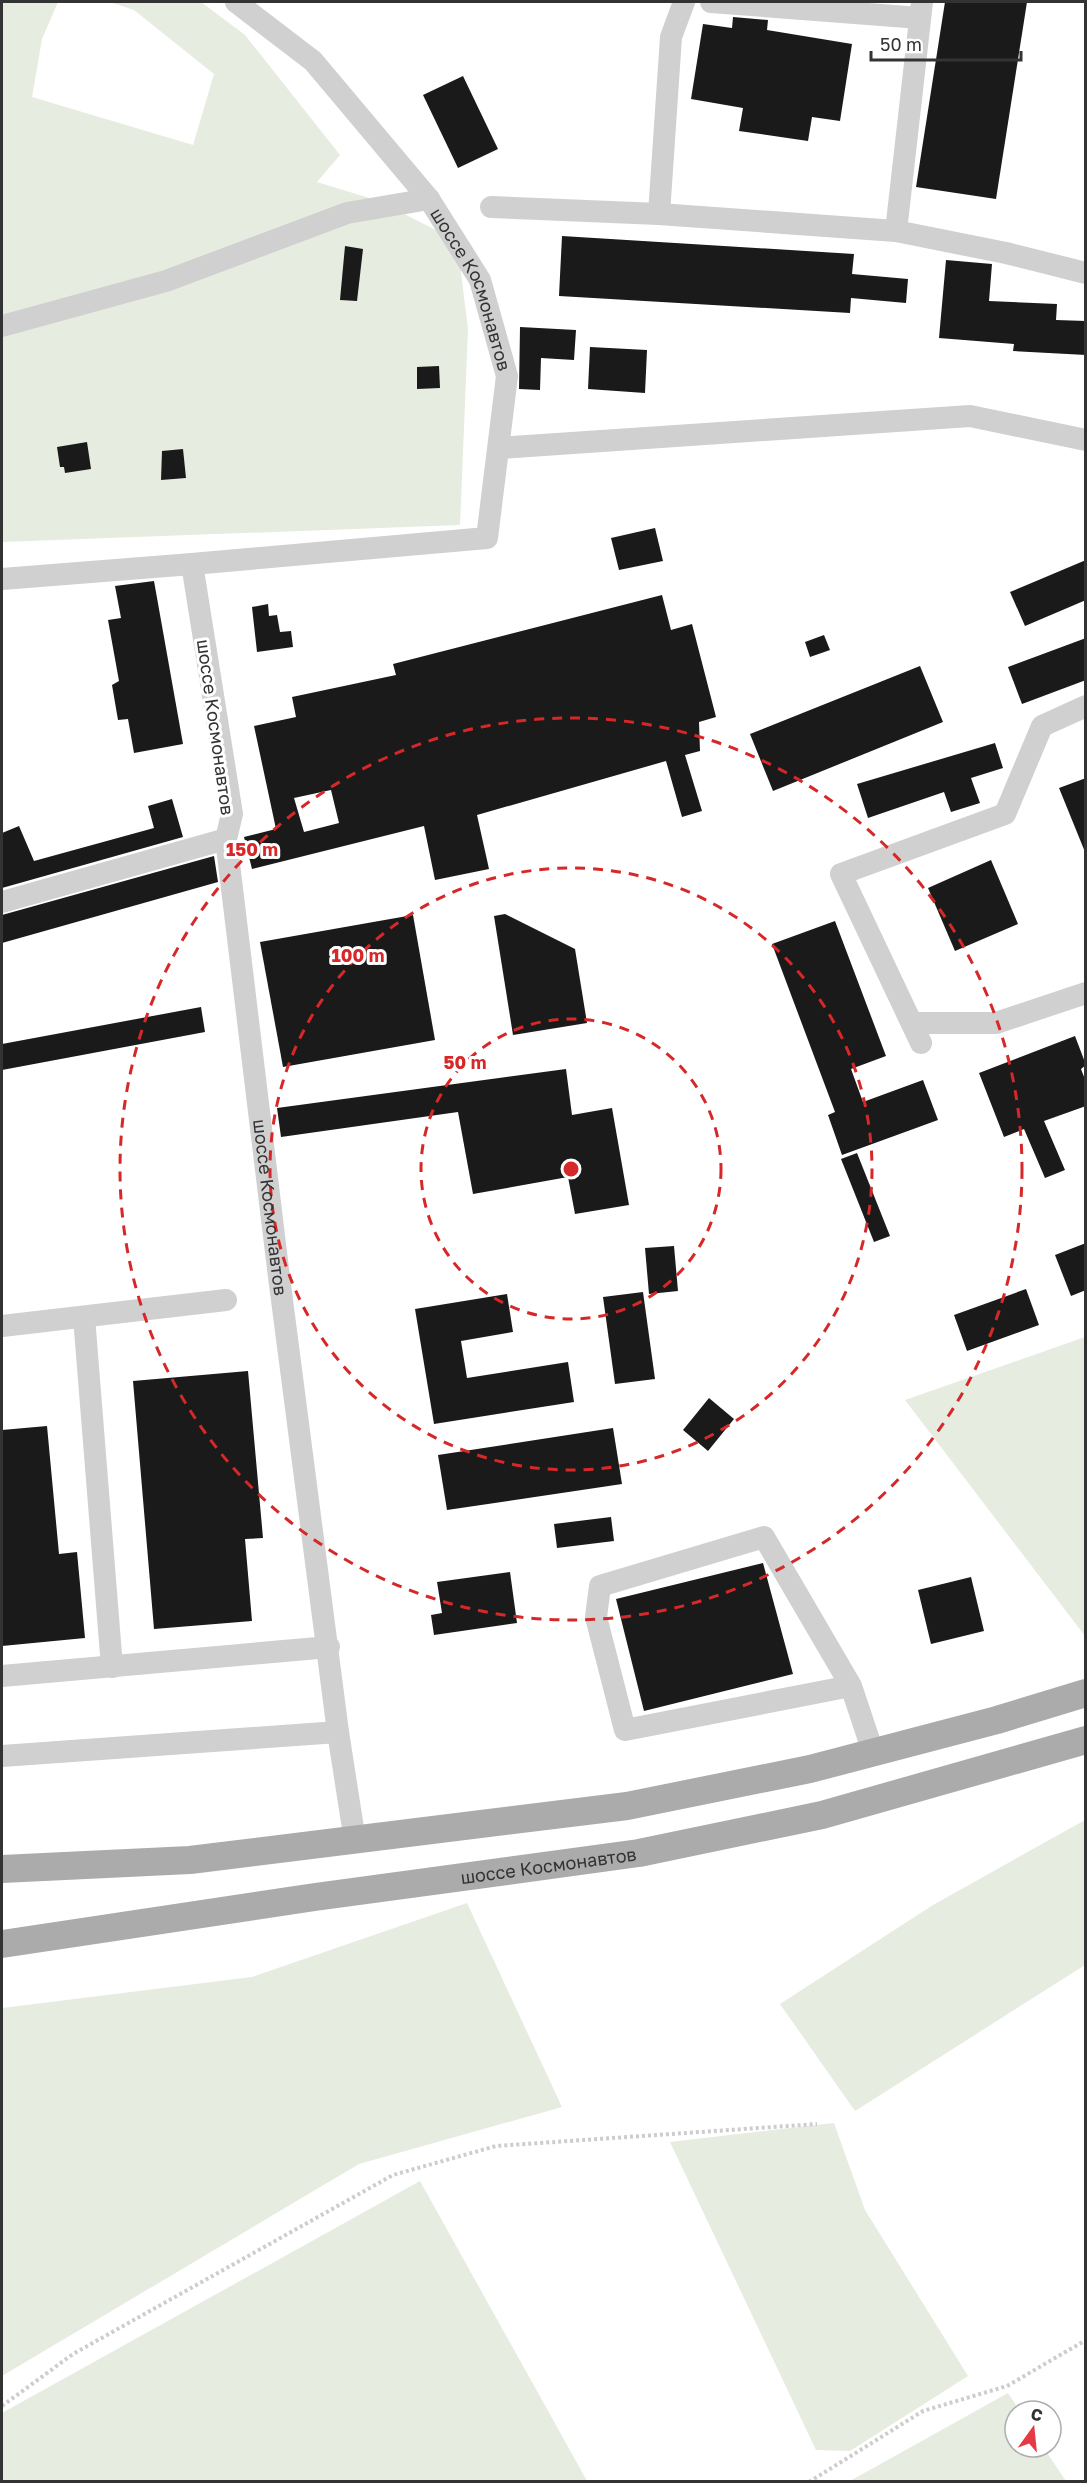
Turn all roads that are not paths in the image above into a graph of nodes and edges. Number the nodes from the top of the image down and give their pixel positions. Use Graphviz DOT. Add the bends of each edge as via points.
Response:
graph roads {
  1 [pos="236,2"];
  2 [pos="684,2"];
  3 [pos="711,2"];
  4 [pos="921,10"];
  5 [pos="429,199"];
  6 [pos="491,207"];
  7 [pos="659,214"];
  8 [pos="896,231"];
  9 [pos="1086,273"];
  10 [pos="2,326"];
  11 [pos="1086,440"];
  12 [pos="499,448"];
  13 [pos="192,564"];
  14 [pos="2,579"];
  15 [pos="1086,706"];
  16 [pos="226,839"];
  17 [pos="2,902"];
  18 [pos="1086,993"];
  19 [pos="226,1300"];
  20 [pos="84,1317"];
  21 [pos="2,1326"];
  22 [pos="328,1647"];
  23 [pos="112,1667"];
  24 [pos="2,1676"];
  25 [pos="851,1686"];
  26 [pos="1086,1693"];
  27 [pos="338,1732"];
  28 [pos="1086,1740"];
  29 [pos="873,1752"];
  30 [pos="2,1756"];
  31 [pos="355,1841"];
  32 [pos="2,1869"];
  33 [pos="2,1944"];
  1 -- 5 [label="street, шоссе Космонавтов" via="313,61"];
  2 -- 7 [label="street" via="671,37"];
  3 -- 4 [label="street"];
  4 -- 8 [label="street"];
  5 -- 10 [label="street" via="347,213 166,281"];
  5 -- 12 [label="street, шоссе Космонавтов" via="480,280 507,376"];
  6 -- 7 [label="street"];
  7 -- 8 [label="street"];
  8 -- 9 [label="street"];
  11 -- 12 [label="street" via="970,416"];
  12 -- 13 [label="street, шоссе Космонавтов" via="487,538"];
  13 -- 14 [label="street"];
  13 -- 16 [label="street, шоссе Космонавтов" via="232,814"];
  15 -- 18 [label="street" via="1042,726 1005,814 841,874 917,1033 996,1023"];
  16 -- 17 [label="street"];
  16 -- 22 [label="street, шоссе Космонавтов"];
  19 -- 20 [label="street"];
  20 -- 21 [label="street"];
  20 -- 23 [label="street"];
  22 -- 23 [label="street"];
  22 -- 27 [label="street, шоссе Космонавтов"];
  23 -- 24 [label="street"];
  25 -- 25 [label="street" via="764,1537 600,1586 596,1617 625,1730"];
  25 -- 29 [label="street"];
  26 -- 29 [label="main road"];
  27 -- 30 [label="street"];
  27 -- 31 [label="street, шоссе Космонавтов"];
  28 -- 33 [label="main road, шоссе Космонавтов" via="822,1815 639,1852"];
  29 -- 31 [label="main road" via="810,1769 627,1806"];
  31 -- 32 [label="main road" via="190,1860"];
}
